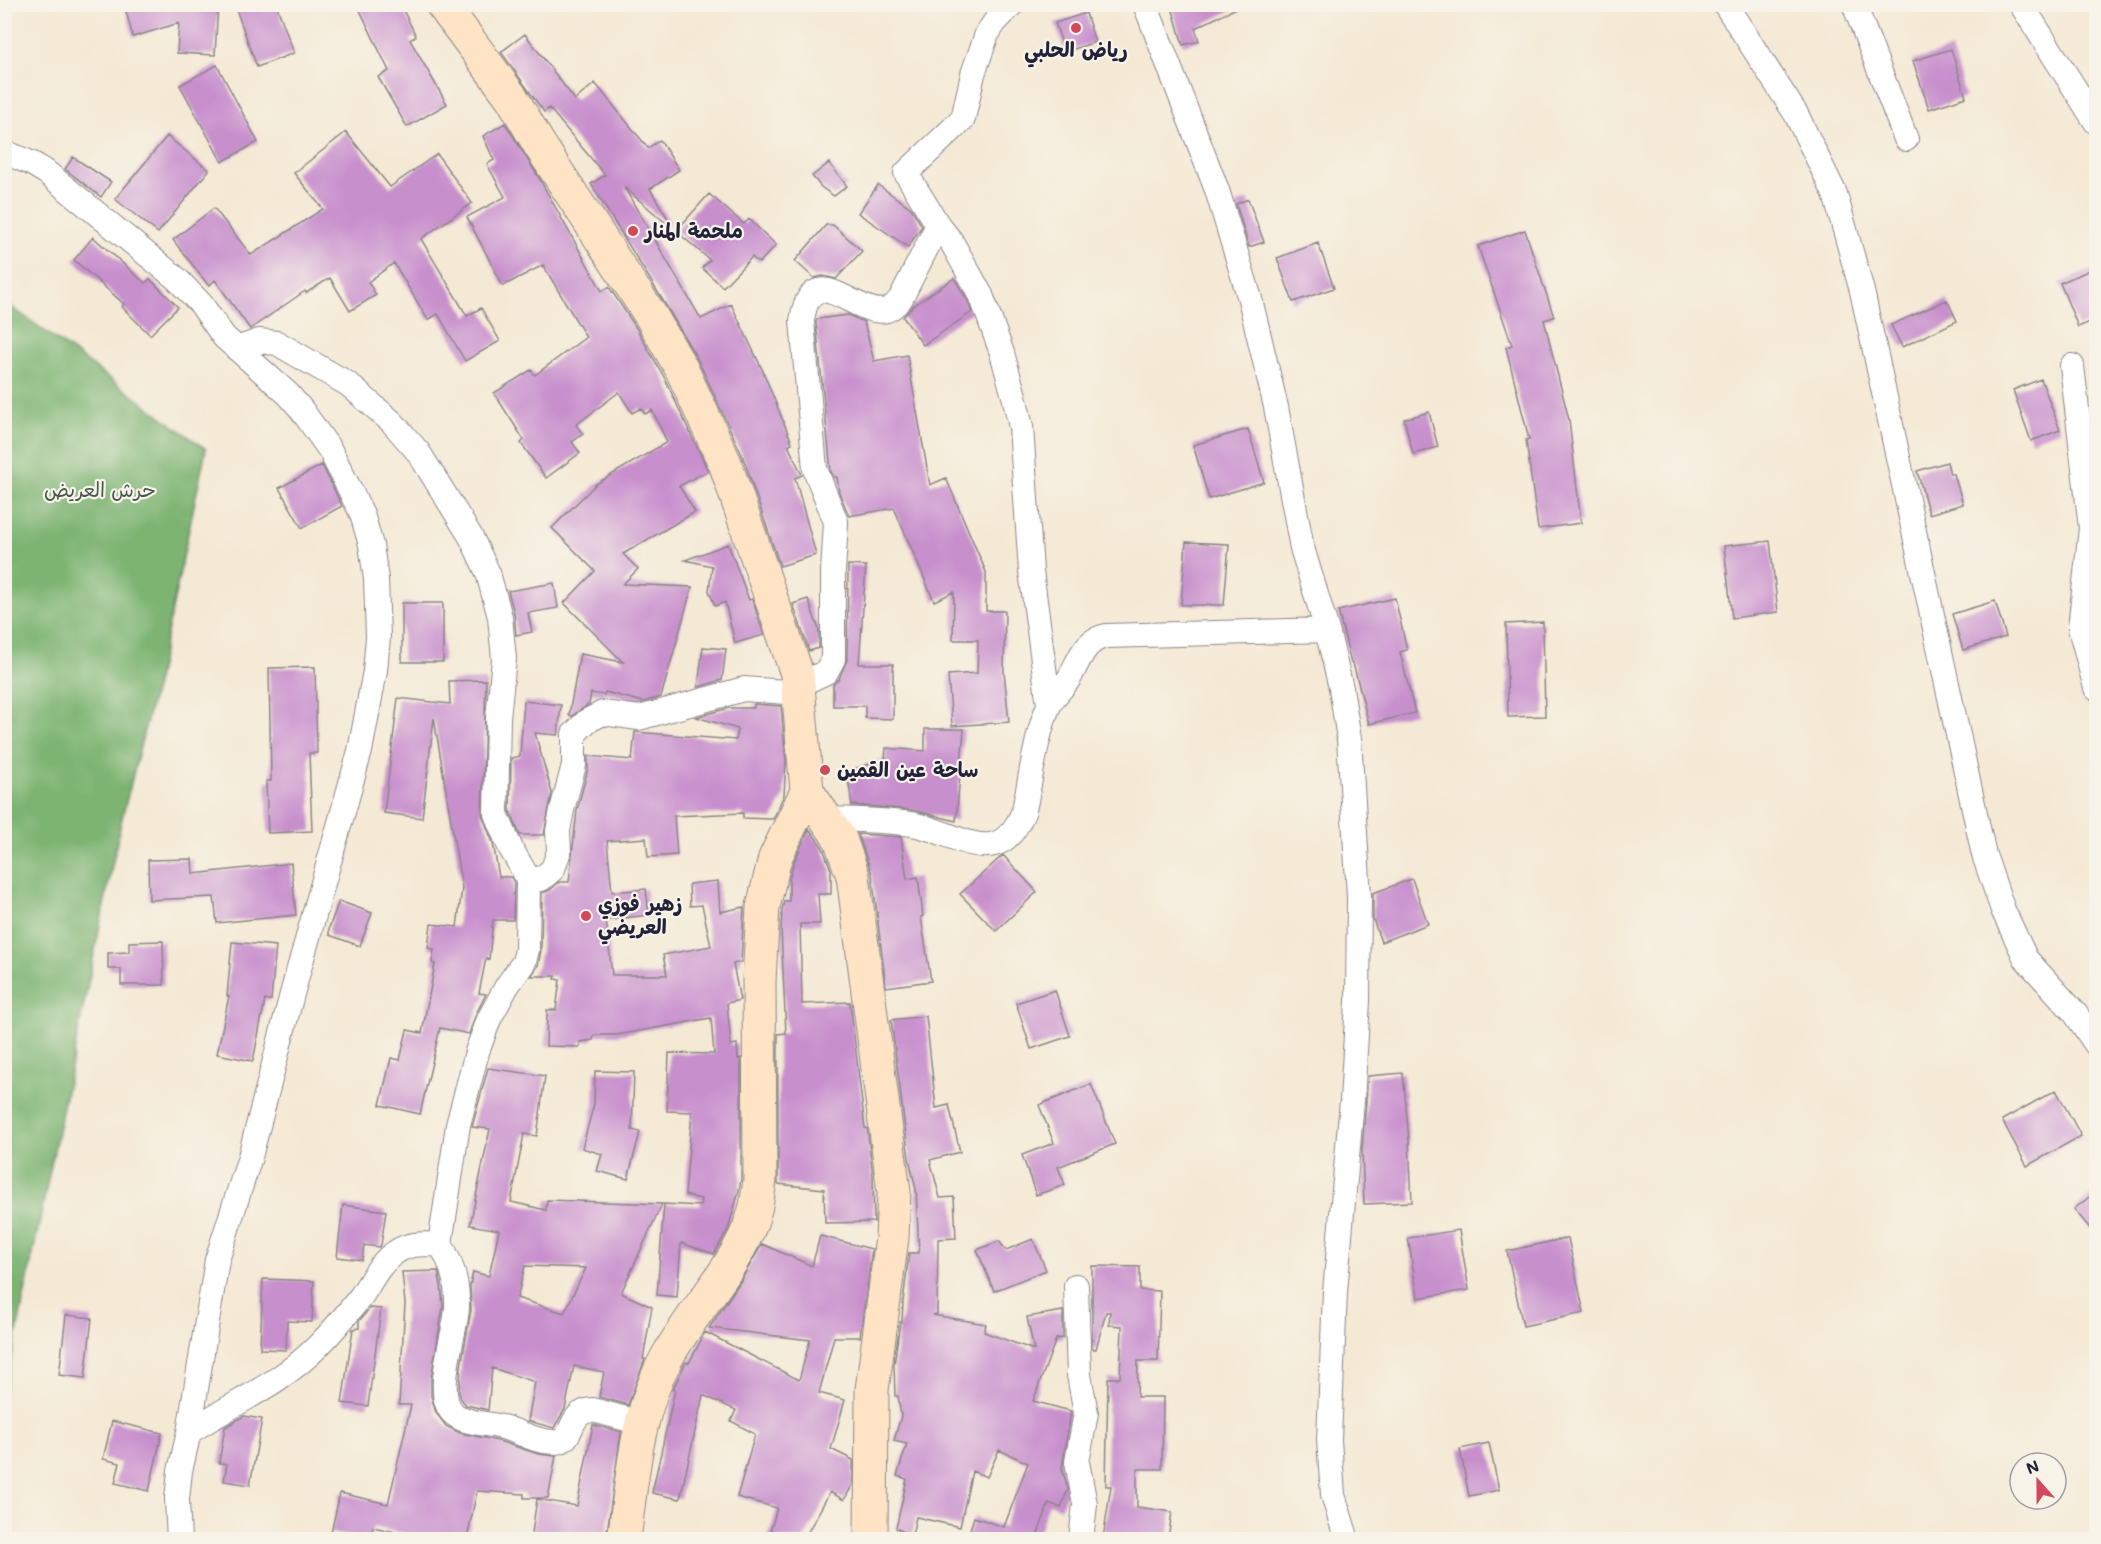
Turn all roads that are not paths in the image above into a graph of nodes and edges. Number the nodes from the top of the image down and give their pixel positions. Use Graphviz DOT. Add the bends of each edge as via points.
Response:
graph roads {
  1 [pos="442,4"];
  2 [pos="1012,4"];
  3 [pos="1145,4"];
  4 [pos="1725,4"];
  5 [pos="1854,4"];
  6 [pos="2021,4"];
  7 [pos="2097,122"];
  8 [pos="1906,139"];
  9 [pos="4,152"];
  10 [pos="938,225"];
  11 [pos="237,349"];
  12 [pos="2072,366"];
  13 [pos="1327,630"];
  14 [pos="2097,688"];
  15 [pos="800,689"];
  16 [pos="1049,705"];
  17 [pos="807,791"];
  18 [pos="828,819"];
  19 [pos="528,878"];
  20 [pos="2097,1044"];
  21 [pos="440,1244"];
  22 [pos="1076,1286"];
  23 [pos="641,1423"];
  24 [pos="189,1432"];
  25 [pos="876,1536"];
  26 [pos="179,1539"];
  27 [pos="624,1539"];
  28 [pos="1081,1539"];
  29 [pos="1347,1539"];
  1 -- 15 [label="street" via="512,98 681,368 732,480 794,660"];
  2 -- 10 [label="street" via="987,34 963,119 906,173"];
  3 -- 13 [label="street" via="1217,190 1245,282 1276,407 1302,548"];
  4 -- 20 [label="street" via="1796,114 1835,194 1862,291 1984,855 2003,910 2026,959"];
  5 -- 8 [label="street"];
  6 -- 7 [label="street"];
  9 -- 11 [label="street" via="46,172 177,279"];
  10 -- 15 [label="street" via="894,306 877,310 829,291 814,294 805,305 802,321 815,469 836,526 832,659 826,672"];
  10 -- 16 [label="street" via="981,295 1014,396 1021,427 1030,571"];
  11 -- 19 [label="street" via="259,341 277,343 348,384 392,422 419,453 471,537 488,573 500,617 504,659 496,814"];
  11 -- 24 [label="street" via="302,409 345,478 371,545 378,637 357,761 250,1157 217,1260"];
  12 -- 14 [label="street" via="2091,528 2080,628"];
  13 -- 16 [label="street" via="1100,637 1083,650 1069,679"];
  13 -- 29 [label="street" via="1349,739 1359,896 1357,1033 1335,1292 1329,1440 1333,1495"];
  15 -- 17 [label="street"];
  15 -- 19 [label="street" via="744,689 639,718 603,713 587,721 574,734 574,765 553,869 541,879"];
  16 -- 18 [label="street" via="1024,810 1012,834 1002,840 982,846 912,824"];
  17 -- 18 [label="street"];
  17 -- 23 [label="street" via="775,858 763,906 759,981 760,1180 752,1220 666,1360"];
  18 -- 25 [label="street" via="853,876 894,1192 892,1238 872,1390"];
  19 -- 21 [label="street" via="527,950 524,962 489,1019 477,1052 458,1125"];
  21 -- 23 [label="street" via="456,1279 457,1310 445,1389 448,1408 455,1415 555,1443 567,1436 575,1418 586,1410"];
  21 -- 24 [label="street" via="416,1244 394,1253 299,1365"];
  22 -- 28 [label="street" via="1079,1375 1086,1413 1077,1462 1085,1501"];
  23 -- 27 [label="street"];
  24 -- 26 [label="street" via="180,1471"];
}
